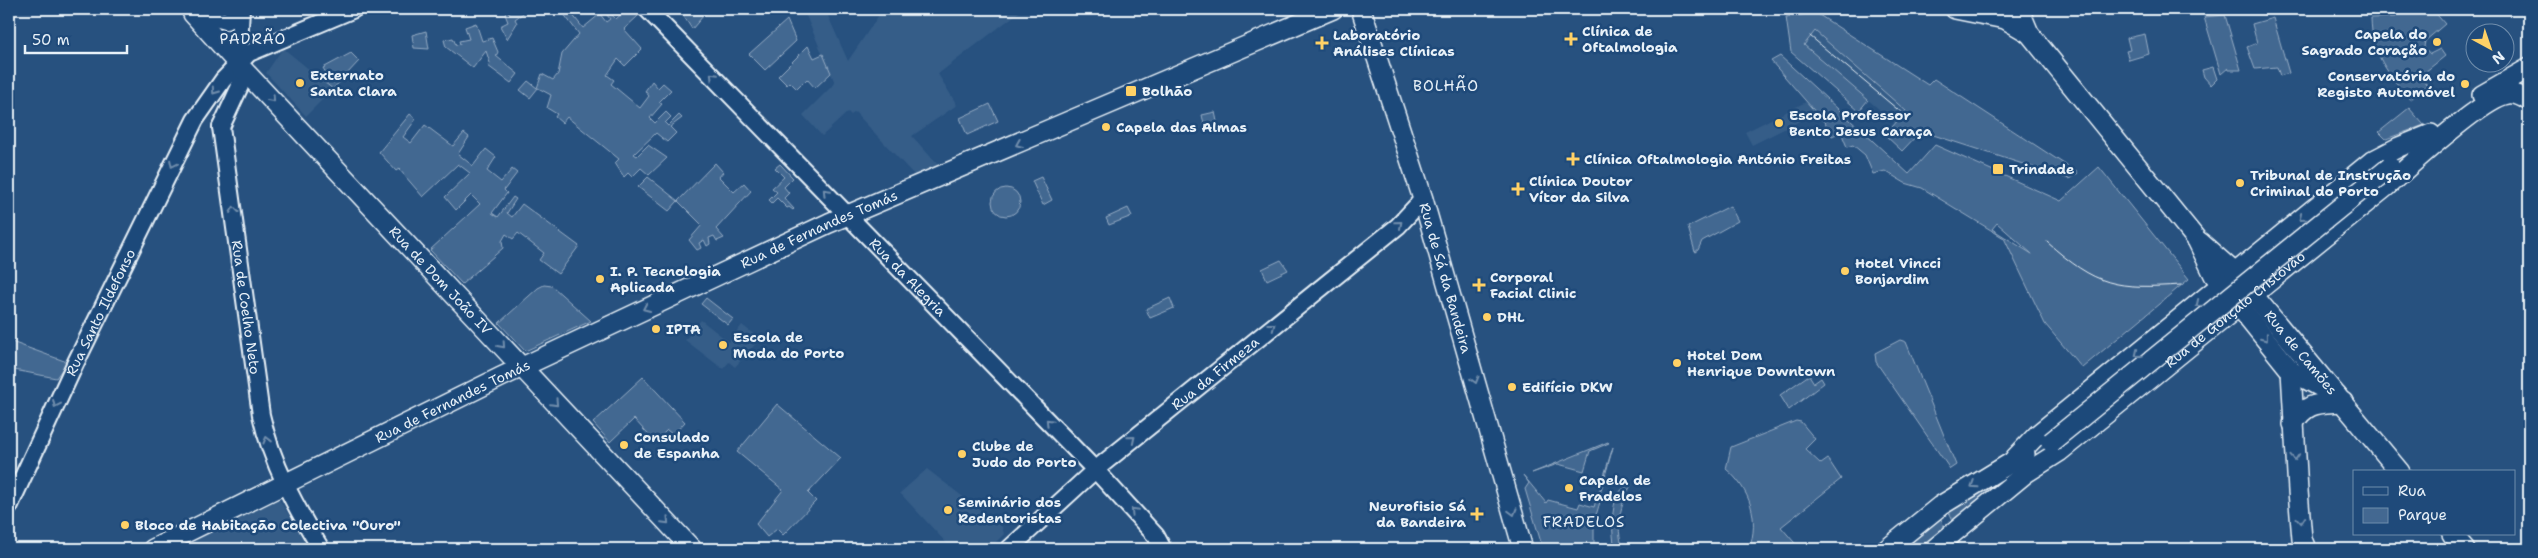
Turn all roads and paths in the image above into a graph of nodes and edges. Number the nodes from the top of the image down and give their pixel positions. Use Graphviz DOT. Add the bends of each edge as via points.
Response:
graph roads {
  1 [pos="191,9"];
  2 [pos="198,9"];
  3 [pos="241,9"];
  4 [pos="354,9"];
  5 [pos="647,9"];
  6 [pos="1333,9"];
  7 [pos="1361,9"];
  8 [pos="1955,9"];
  9 [pos="2019,9"];
  10 [pos="2029,32"];
  11 [pos="238,64"];
  12 [pos="2524,71"];
  13 [pos="2527,99"];
  14 [pos="195,120"];
  15 [pos="221,127"];
  16 [pos="2435,137"];
  17 [pos="1423,199"];
  18 [pos="849,215"];
  19 [pos="2284,233"];
  20 [pos="2300,255"];
  21 [pos="2229,279"];
  22 [pos="2245,299"];
  23 [pos="2175,323"];
  24 [pos="2192,343"];
  25 [pos="522,367"];
  26 [pos="2291,371"];
  27 [pos="2340,399"];
  28 [pos="2293,424"];
  29 [pos="2020,466"];
  30 [pos="1095,470"];
  31 [pos="2398,470"];
  32 [pos="284,486"];
  33 [pos="9,507"];
  34 [pos="2454,536"];
  35 [pos="153,549"];
  36 [pos="322,549"];
  37 [pos="692,549"];
  38 [pos="1009,549"];
  39 [pos="1163,549"];
  40 [pos="1524,549"];
  41 [pos="1887,549"];
  42 [pos="1934,549"];
  43 [pos="2306,549"];
  44 [pos="2465,549"];
  1 -- 11 [label="main road, Rua de Dom João IV"];
  2 -- 3 [label="street" via="226,21"];
  3 -- 11 [label="street"];
  4 -- 11 [label="street, Rua Santo Ildefonso" via="274,41 249,53"];
  18 -- 5 [label="street, Rua da Alegria, one-way"];
  6 -- 18 [label="main road, Rua de Fernandes Tomás, one-way"];
  7 -- 17 [label="main road, Rua de Sá da Bandeira"];
  8 -- 10 [label="main road" via="2005,19"];
  9 -- 10 [label="main road, Rua de Camões"];
  10 -- 21 [label="main road, Rua de Camões" via="2197,240 2214,275"];
  11 -- 14 [label="street, Rua Santo Ildefonso, one-way"];
  11 -- 15 [label="street" via="240,86"];
  11 -- 25 [label="main road, Rua de Dom João IV, one-way"];
  12 -- 16 [label="main road, Rua de Gonçalo Cristóvão" via="2488,90"];
  13 -- 16 [label="main road, Rua de Gonçalo Cristóvão" via="2512,94 2499,96"];
  14 -- 15 [label="street" via="211,117"];
  14 -- 33 [label="street, Rua Santo Ildefonso, one-way"];
  32 -- 15 [label="street, Rua de Coelho Neto, one-way" via="268,448 260,415"];
  16 -- 19 [label="main road, Rua de Gonçalo Cristóvão, one-way" via="2399,146 2372,161"];
  16 -- 20 [label="main road, Rua de Gonçalo Cristóvão"];
  16 -- 29 [label="main road, Rua de Gonçalo Cristóvão, bridge" via="2390,167"];
  30 -- 17 [label="street, Rua da Firmeza, one-way" via="1398,226"];
  17 -- 40 [label="main road, Rua de Sá da Bandeira, one-way"];
  18 -- 25 [label="main road, Rua de Fernandes Tomás, one-way"];
  30 -- 18 [label="street, Rua da Alegria, one-way"];
  19 -- 20 [label="main road" via="2280,248 2286,255"];
  19 -- 21 [label="main road, Rua de Gonçalo Cristóvão"];
  20 -- 22 [label="main road, Rua de Gonçalo Cristóvão"];
  21 -- 22 [label="main road, Rua de Camões"];
  21 -- 23 [label="main road, Rua de Gonçalo Cristóvão, one-way"];
  22 -- 24 [label="main road, Rua de Gonçalo Cristóvão"];
  22 -- 26 [label="main road, Rua de Camões, one-way"];
  22 -- 27 [label="main road, Rua de Camões"];
  23 -- 24 [label="main road" via="2188,324 2193,330"];
  23 -- 29 [label="main road, Rua de Gonçalo Cristóvão, one-way" via="2038,434"];
  24 -- 29 [label="main road, Rua de Gonçalo Cristóvão" via="2059,452"];
  25 -- 32 [label="main road, Rua de Fernandes Tomás" via="336,456"];
  25 -- 37 [label="main road, Rua de Dom João IV, one-way"];
  26 -- 27 [label="main road"];
  26 -- 28 [label="main road"];
  27 -- 28 [label="main road" via="2310,405"];
  27 -- 31 [label="main road, Rua de Camões"];
  28 -- 43 [label="main road, one-way" via="2302,539"];
  29 -- 41 [label="main road, Rua de Gonçalo Cristóvão, one-way" via="1940,506"];
  29 -- 42 [label="main road, Rua de Gonçalo Cristóvão"];
  30 -- 38 [label="street, Rua da Firmeza"];
  39 -- 30 [label="street, Rua da Alegria, one-way" via="1156,536"];
  32 -- 35 [label="main road, Rua de Fernandes Tomás"];
  32 -- 36 [label="street, Rua de Coelho Neto"];
  34 -- 44 [label="main road"];
}
